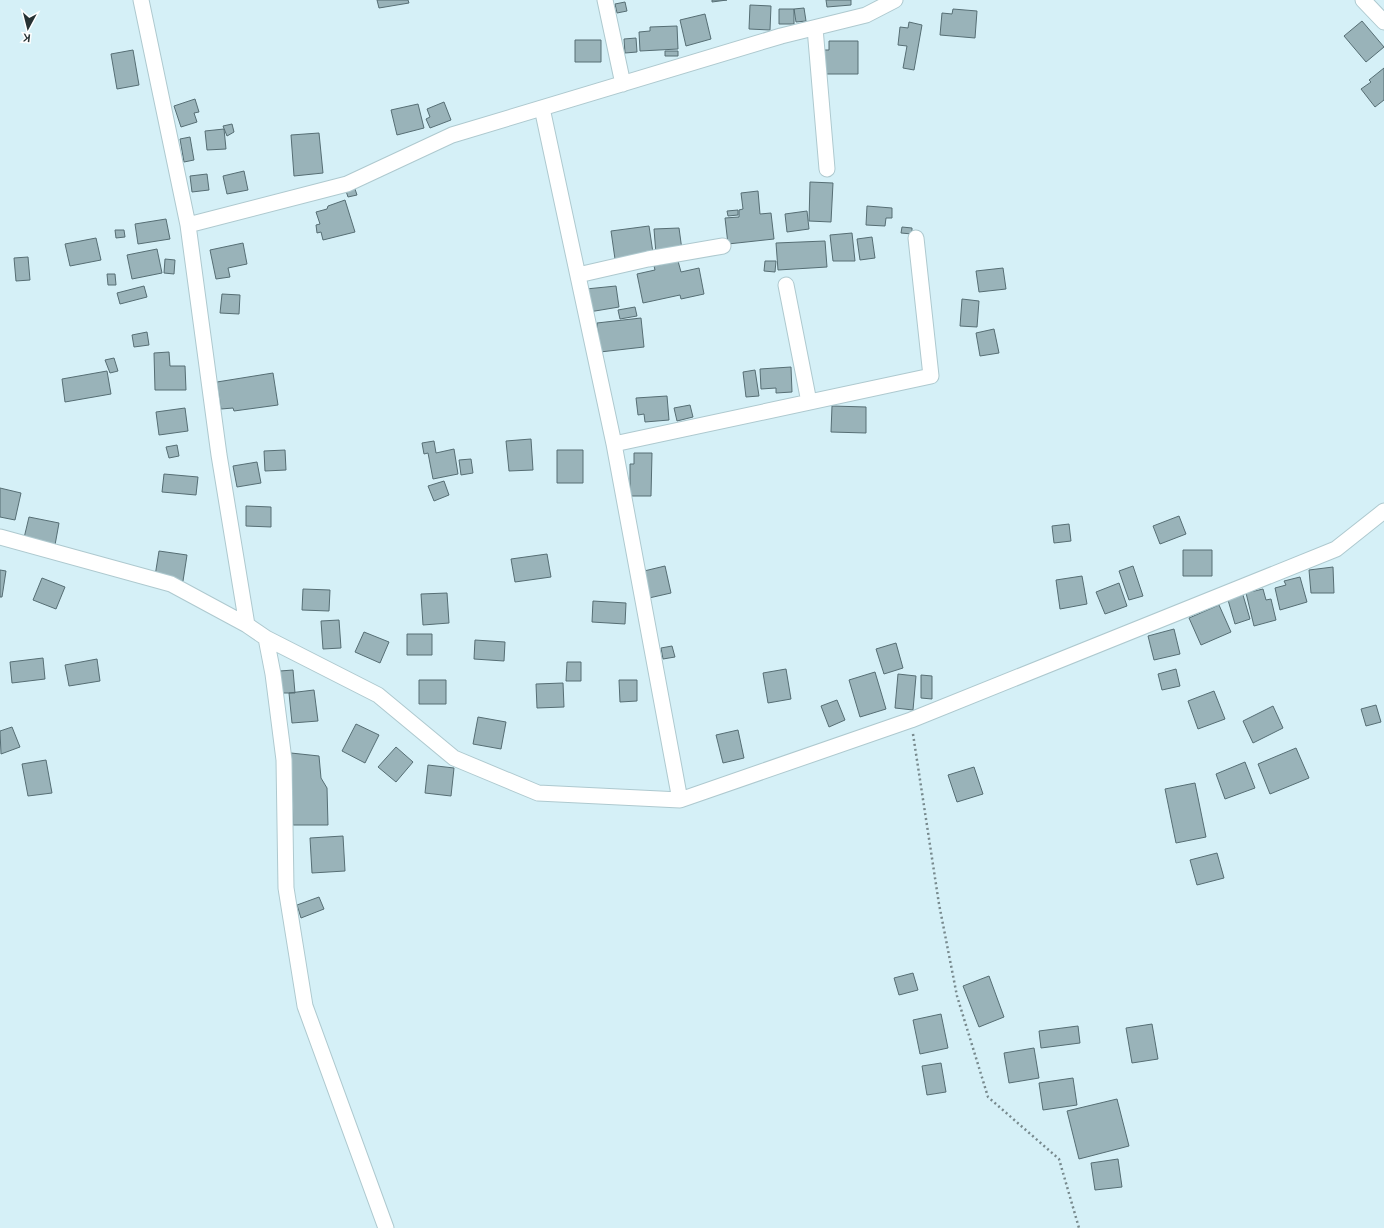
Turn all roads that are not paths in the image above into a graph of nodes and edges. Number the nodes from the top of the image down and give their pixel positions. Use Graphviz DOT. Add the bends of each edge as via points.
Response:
graph roads {
  1 [pos="141,0"];
  2 [pos="606,0"];
  3 [pos="895,0"];
  4 [pos="1363,0"];
  5 [pos="1384,22"];
  6 [pos="815,28"];
  7 [pos="623,84"];
  8 [pos="542,108"];
  9 [pos="827,169"];
  10 [pos="188,225"];
  11 [pos="916,238"];
  12 [pos="723,246"];
  13 [pos="578,275"];
  14 [pos="786,285"];
  15 [pos="809,402"];
  16 [pos="614,444"];
  17 [pos="1384,511"];
  18 [pos="0,537"];
  19 [pos="247,624"];
  20 [pos="266,638"];
  21 [pos="680,800"];
  22 [pos="386,1228"];
  1 -- 10 [label="street"];
  2 -- 7 [label="street"];
  3 -- 6 [label="street" via="866,15"];
  4 -- 5 [label="street"];
  6 -- 7 [label="street"];
  6 -- 9 [label="street"];
  7 -- 8 [label="street"];
  8 -- 10 [label="street" via="452,136 347,184"];
  8 -- 13 [label="street"];
  10 -- 19 [label="street" via="219,455"];
  11 -- 15 [label="street" via="931,376"];
  12 -- 13 [label="street"];
  13 -- 16 [label="street"];
  14 -- 15 [label="street"];
  15 -- 16 [label="street"];
  16 -- 21 [label="street"];
  17 -- 21 [label="street" via="1336,549 911,720"];
  18 -- 19 [label="street" via="171,584"];
  19 -- 20 [label="street"];
  20 -- 21 [label="street" via="378,694 454,758 538,793"];
  20 -- 22 [label="street" via="274,674 284,760 286,888 305,1006"];
}
